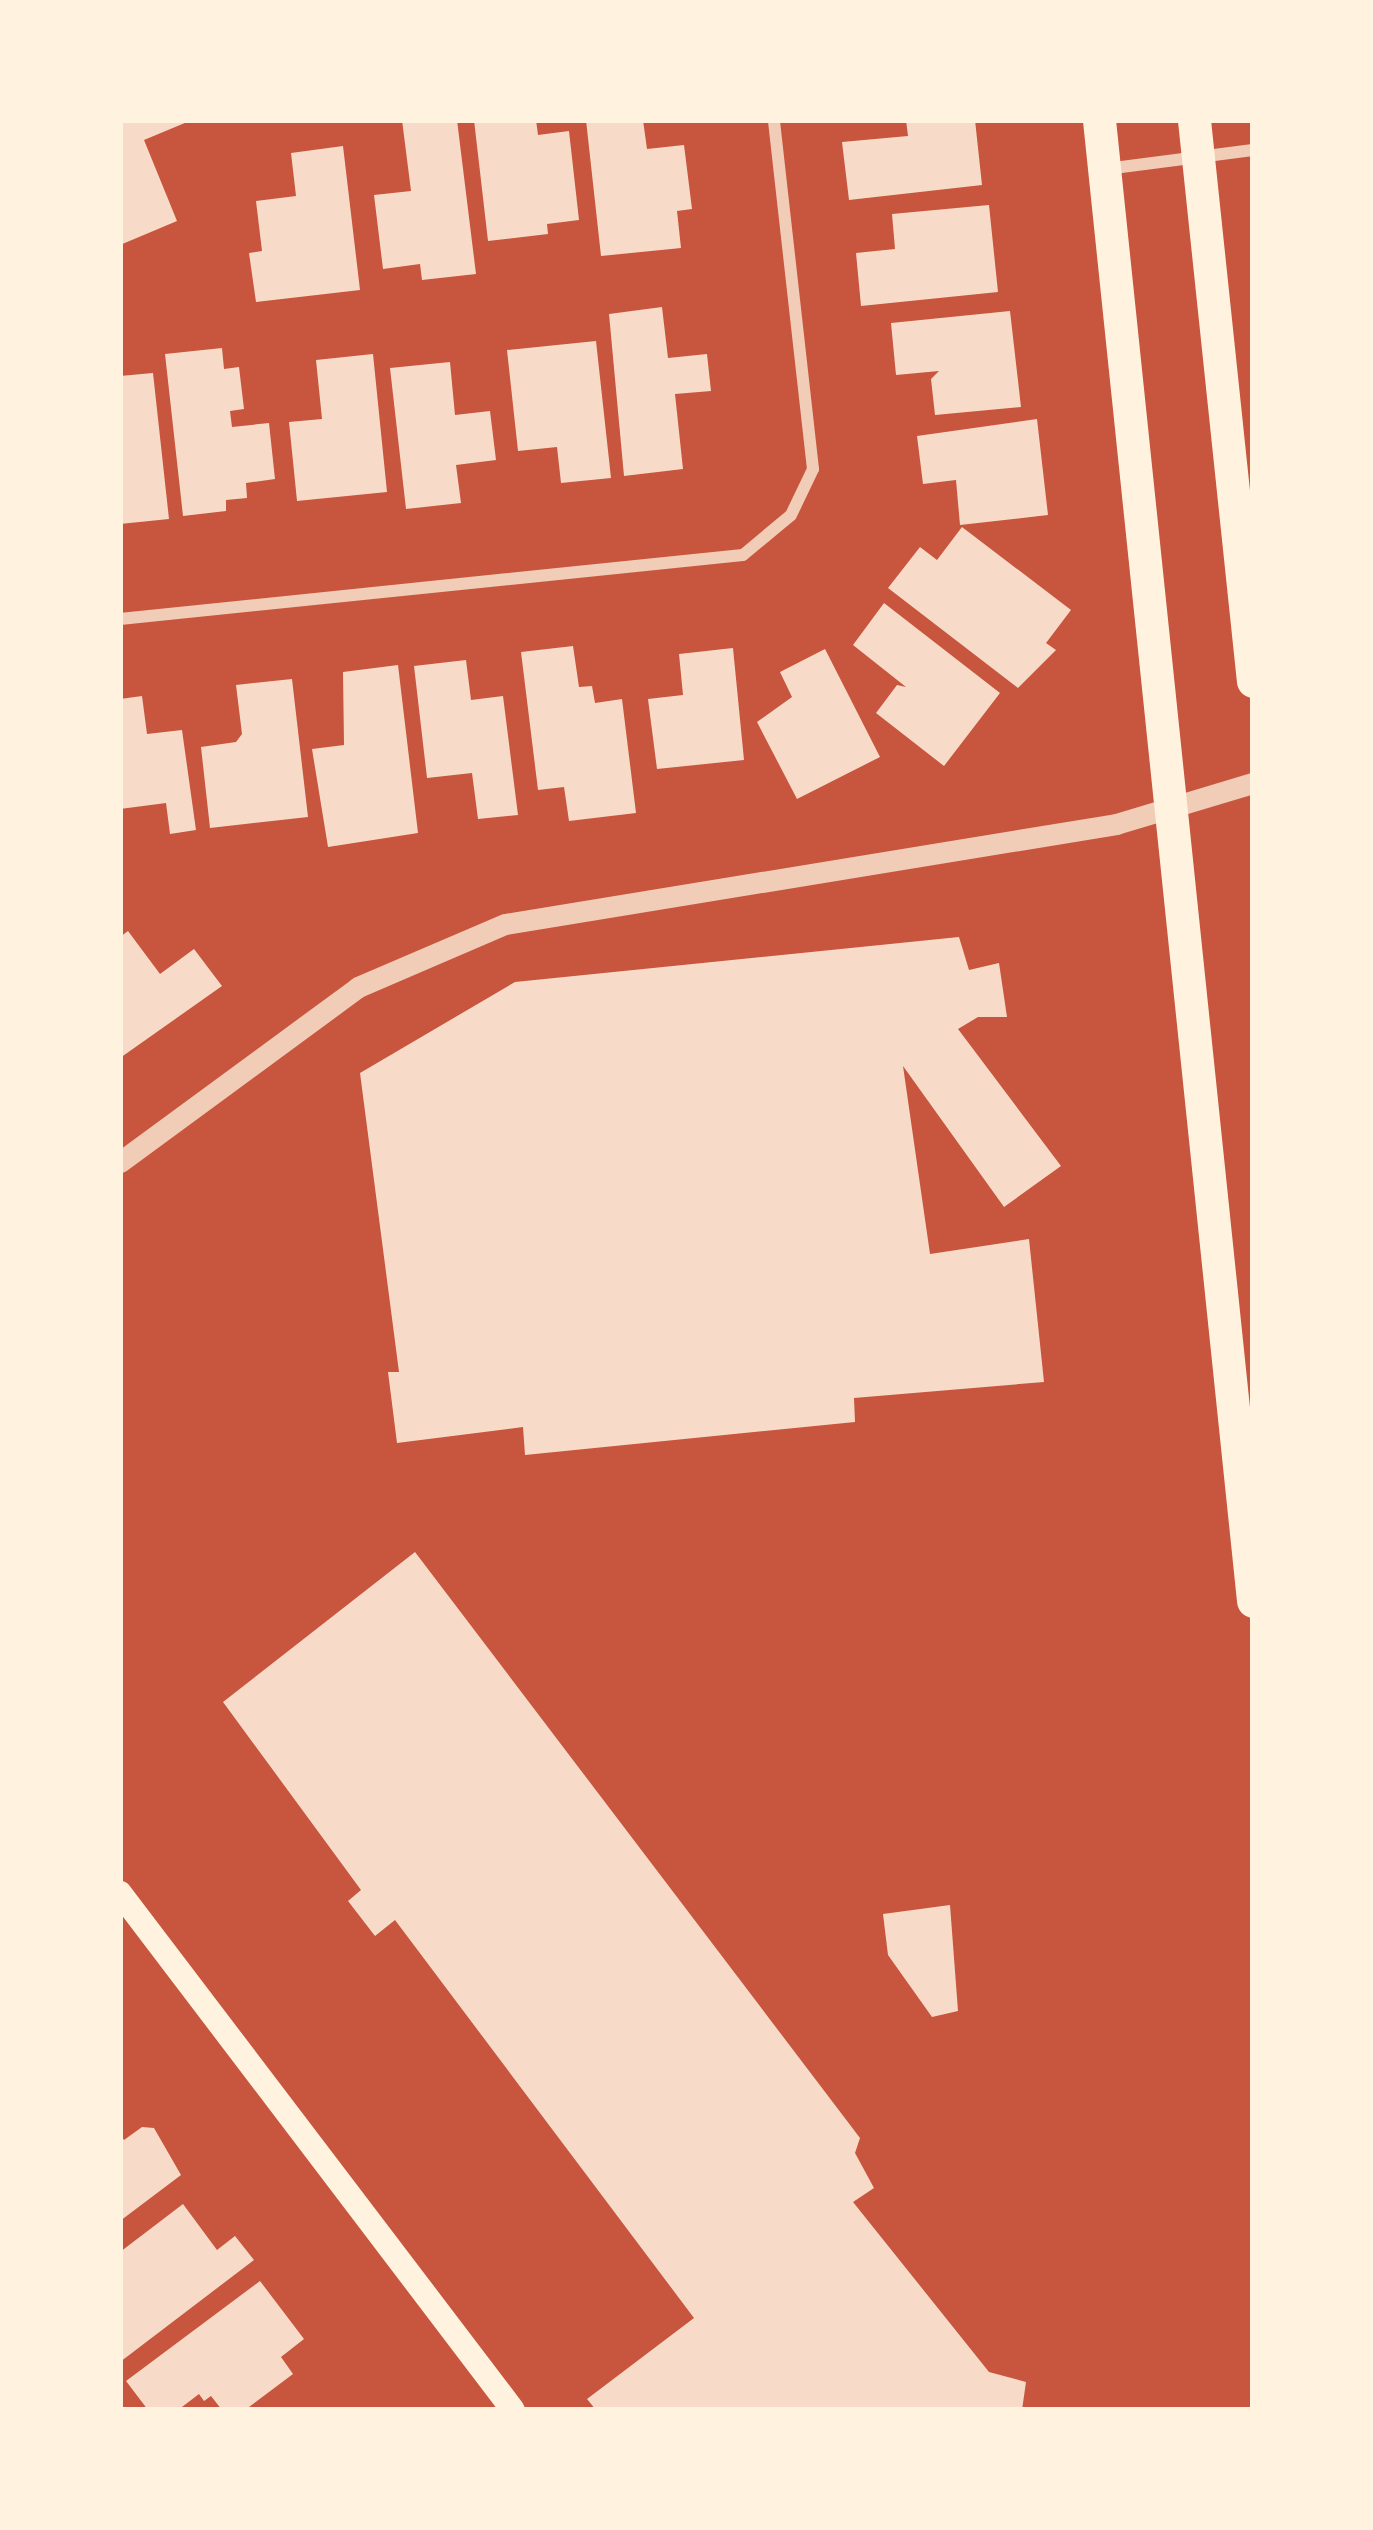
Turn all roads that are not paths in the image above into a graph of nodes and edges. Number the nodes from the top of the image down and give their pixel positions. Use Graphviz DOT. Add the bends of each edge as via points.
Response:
graph roads {
  1 [pos="775,120"];
  2 [pos="1099,120"];
  3 [pos="1195,120"];
  4 [pos="1253,150"];
  5 [pos="1198,156"];
  6 [pos="1105,170"];
  7 [pos="120,619"];
  8 [pos="1253,681"];
  9 [pos="1253,783"];
  10 [pos="1171,808"];
  11 [pos="120,1162"];
  12 [pos="1253,1601"];
  13 [pos="120,1893"];
  14 [pos="513,2410"];
  1 -- 7 [label="street" via="814,469 791,514 743,555"];
  2 -- 6 [label="highway"];
  3 -- 5 [label="highway"];
  4 -- 5 [label="street"];
  5 -- 6 [label="street"];
  5 -- 8 [label="highway"];
  6 -- 10 [label="highway"];
  9 -- 10 [label="street"];
  10 -- 11 [label="street" via="1116,824 505,924 358,987"];
  10 -- 12 [label="highway"];
  13 -- 14 [label="main road"];
}
